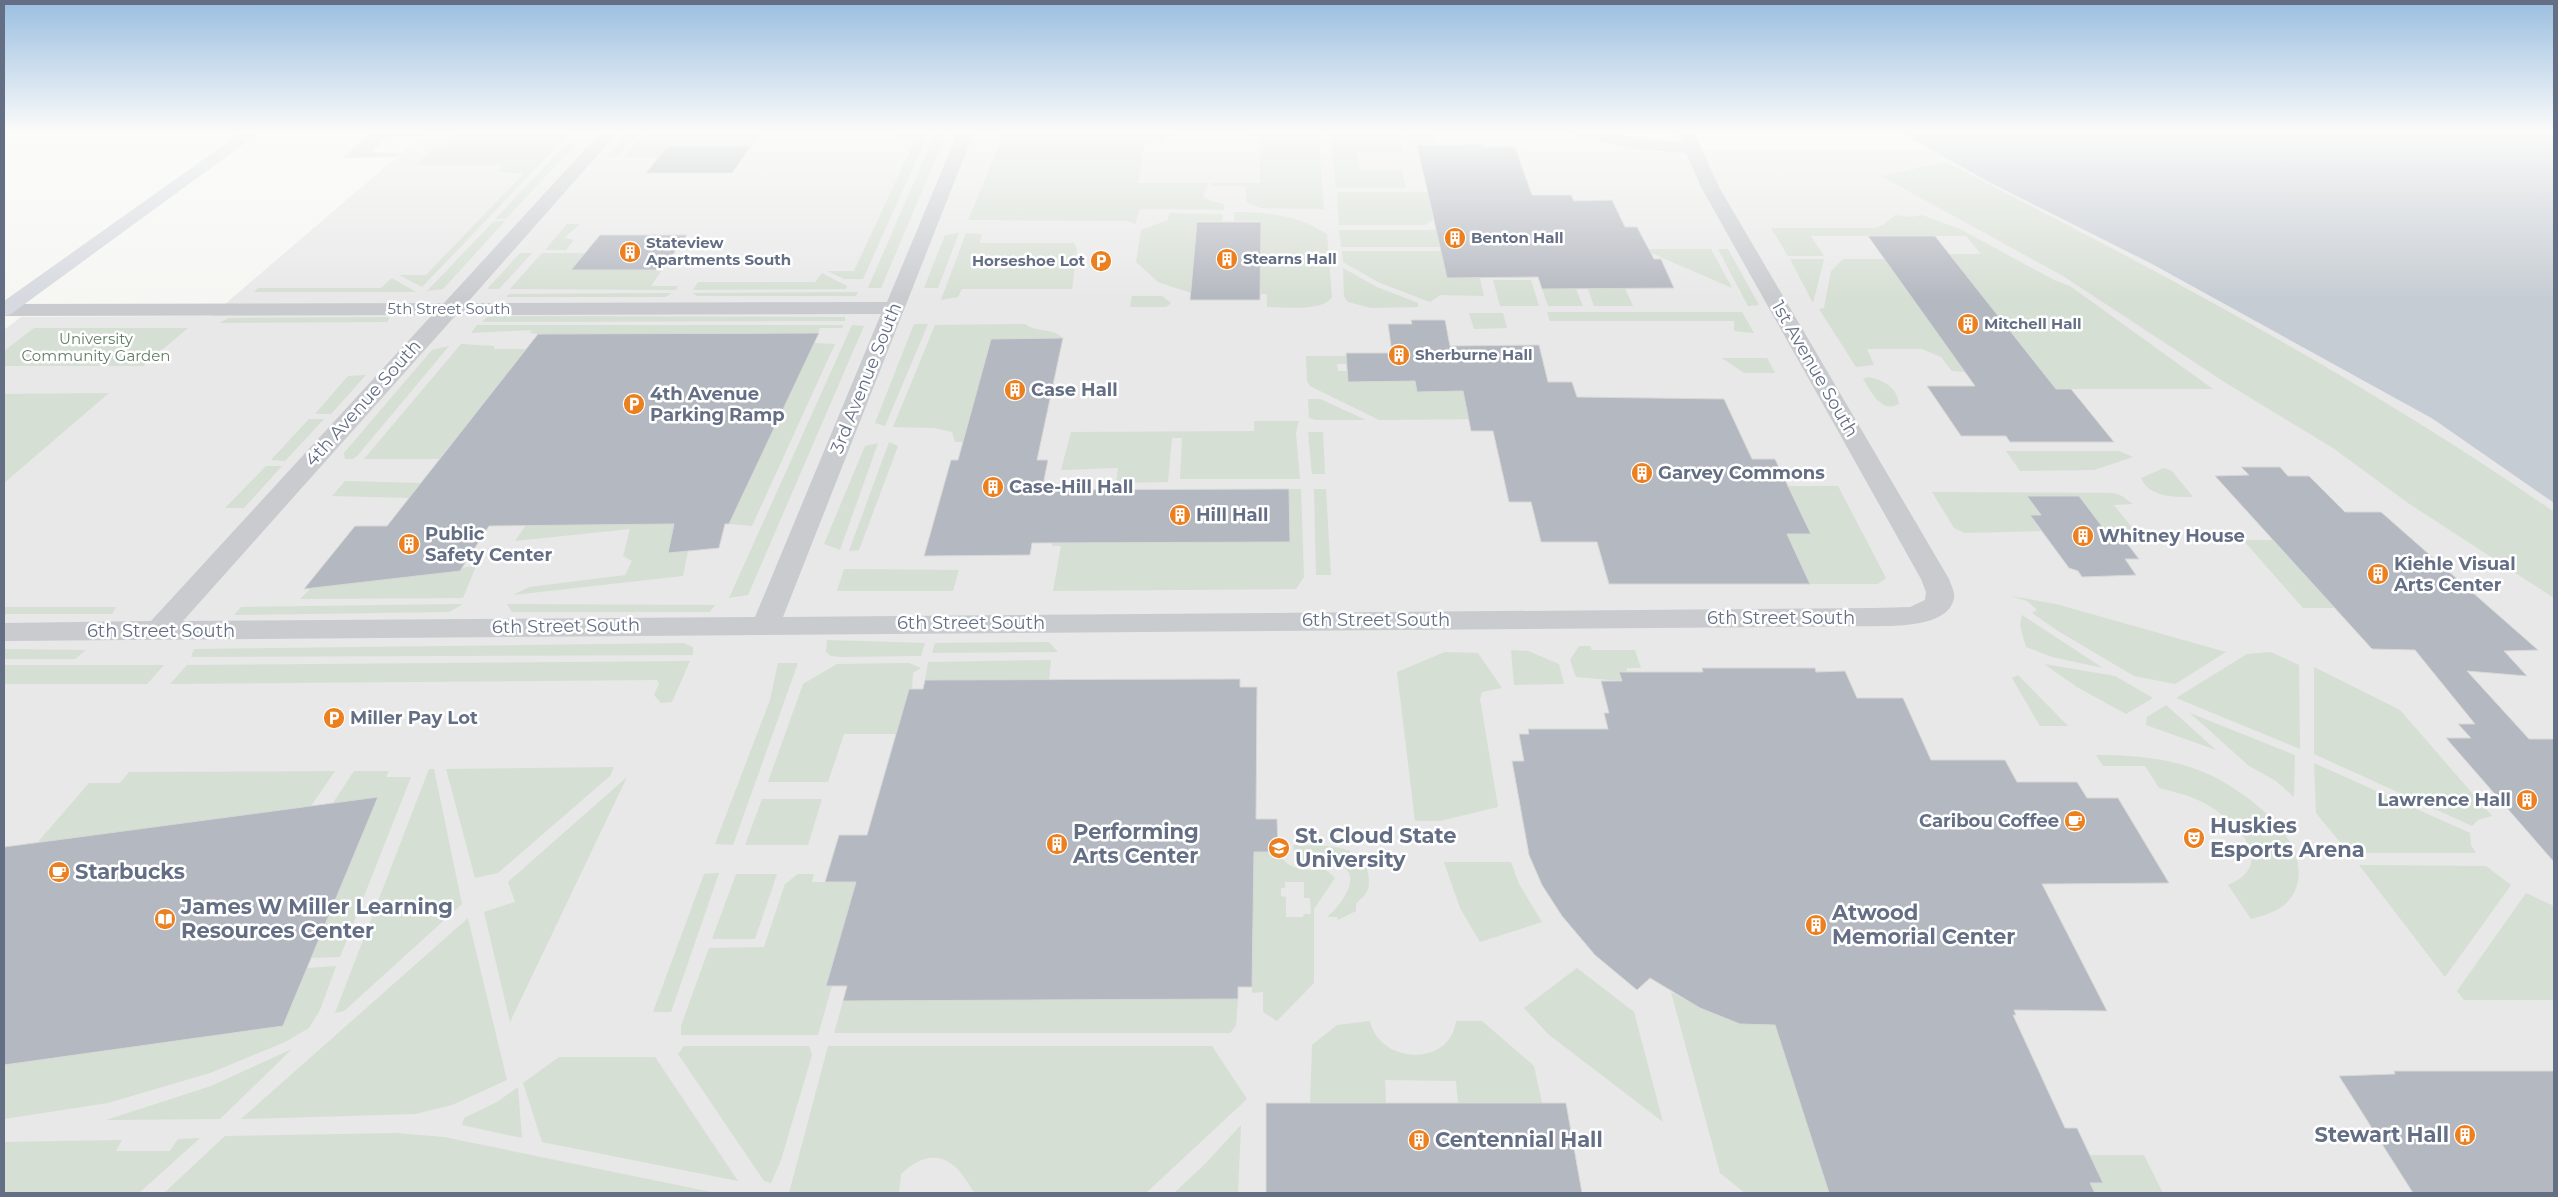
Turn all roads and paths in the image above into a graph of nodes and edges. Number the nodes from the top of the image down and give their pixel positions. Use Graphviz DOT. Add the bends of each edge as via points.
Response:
graph roads {
  1 [pos="174,188"];
  2 [pos="559,188"];
  3 [pos="943,188"];
  4 [pos="1710,188"];
  5 [pos="894,308"];
  6 [pos="448,309"];
  7 [pos="4,310"];
  8 [pos="1937,605"];
  9 [pos="766,624"];
  10 [pos="158,631"];
  11 [pos="4,632"];
  1 -- 7 [label="street"];
  2 -- 6 [label="street, 4th Avenue South"];
  3 -- 5 [label="street, 3rd Avenue South"];
  4 -- 8 [label="street, 1st Avenue South" via="1935,579 1940,592"];
  5 -- 6 [label="street, 5th Street South"];
  5 -- 9 [label="street, 3rd Avenue South"];
  6 -- 7 [label="street, 5th Street South"];
  6 -- 10 [label="street, 4th Avenue South"];
  8 -- 9 [label="street, 6th Street South" via="1923,613 1874,617"];
  9 -- 10 [label="street, 6th Street South"];
  10 -- 11 [label="street, 6th Street South"];
}
